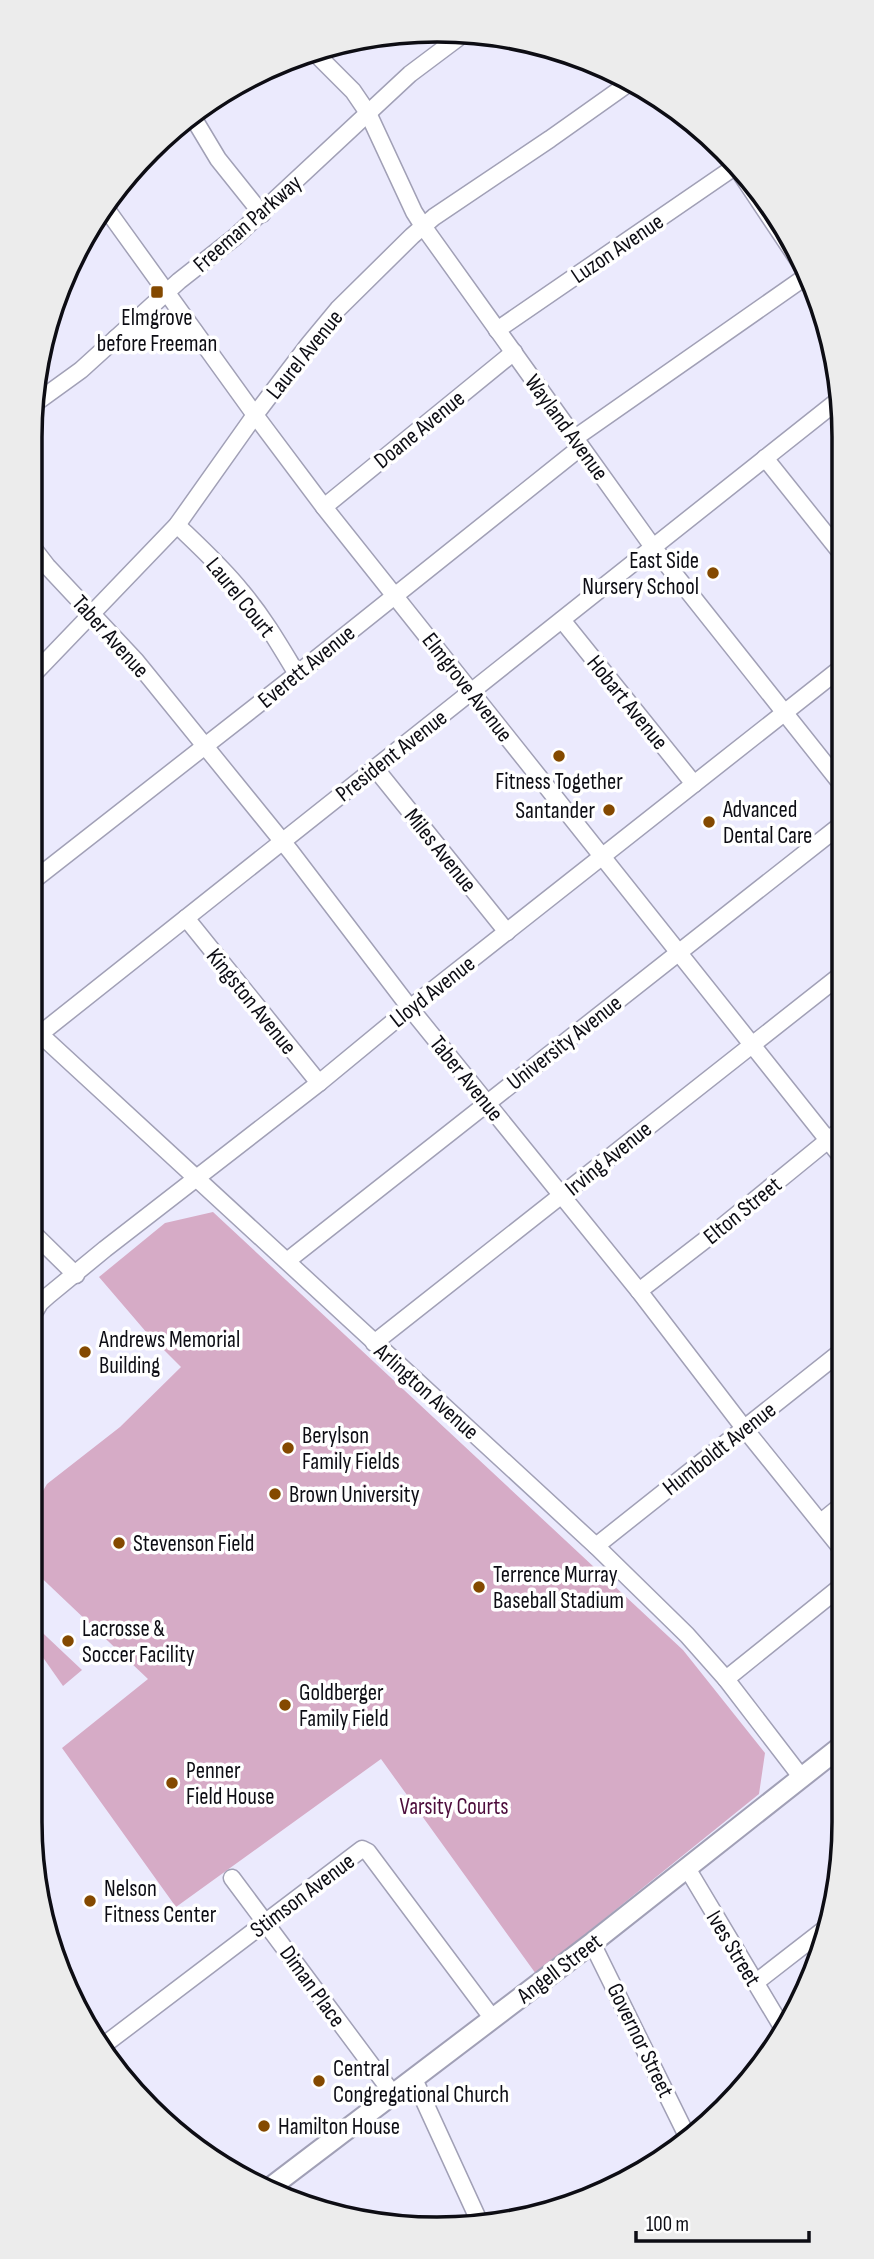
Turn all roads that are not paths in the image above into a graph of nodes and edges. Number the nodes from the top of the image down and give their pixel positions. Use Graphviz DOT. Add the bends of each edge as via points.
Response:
graph roads {
  1 [pos="452,43"];
  2 [pos="321,59"];
  3 [pos="622,88"];
  4 [pos="368,113"];
  5 [pos="196,125"];
  6 [pos="725,168"];
  7 [pos="262,214"];
  8 [pos="111,215"];
  9 [pos="423,226"];
  10 [pos="799,280"];
  11 [pos="167,293"];
  12 [pos="497,330"];
  13 [pos="194,331"];
  14 [pos="116,338"];
  15 [pos="514,352"];
  16 [pos="44,397"];
  17 [pos="831,406"];
  18 [pos="255,415"];
  19 [pos="578,443"];
  20 [pos="765,458"];
  21 [pos="324,507"];
  22 [pos="177,525"];
  23 [pos="832,542"];
  24 [pos="653,547"];
  25 [pos="42,560"];
  26 [pos="395,595"];
  27 [pos="92,612"];
  28 [pos="562,620"];
  29 [pos="42,665"];
  30 [pos="298,674"];
  31 [pos="832,675"];
  32 [pos="472,691"];
  33 [pos="785,713"];
  34 [pos="205,746"];
  35 [pos="375,768"];
  36 [pos="832,772"];
  37 [pos="694,784"];
  38 [pos="832,832"];
  39 [pos="282,842"];
  40 [pos="604,856"];
  41 [pos="42,874"];
  42 [pos="186,918"];
  43 [pos="507,932"];
  44 [pos="678,952"];
  45 [pos="832,982"];
  46 [pos="410,1008"];
  47 [pos="42,1024"];
  48 [pos="42,1036"];
  49 [pos="752,1045"];
  50 [pos="319,1083"];
  51 [pos="487,1103"];
  52 [pos="832,1137"];
  53 [pos="828,1140"];
  54 [pos="832,1145"];
  55 [pos="196,1179"];
  56 [pos="561,1196"];
  57 [pos="42,1242"];
  58 [pos="287,1261"];
  59 [pos="76,1275"];
  60 [pos="639,1291"];
  61 [pos="42,1301"];
  62 [pos="374,1343"];
  63 [pos="832,1359"];
  64 [pos="744,1428"];
  65 [pos="832,1513"];
  66 [pos="821,1522"];
  67 [pos="832,1536"];
  68 [pos="596,1546"];
  69 [pos="832,1594"];
  70 [pos="726,1679"];
  71 [pos="832,1754"];
  72 [pos="802,1778"];
  73 [pos="687,1868"];
  74 [pos="232,1878"];
  75 [pos="266,1922"];
  76 [pos="815,1936"];
  77 [pos="593,1943"];
  78 [pos="755,1983"];
  79 [pos="493,2019"];
  80 [pos="778,2021"];
  81 [pos="109,2041"];
  82 [pos="414,2079"];
  83 [pos="393,2094"];
  84 [pos="684,2130"];
  85 [pos="277,2183"];
  86 [pos="477,2215"];
  1 -- 4 [label="street, Freeman Parkway"];
  2 -- 4 [label="street, Wayland Avenue" via="353,90"];
  3 -- 9 [label="street, Laurel Avenue"];
  4 -- 7 [label="street, Freeman Parkway"];
  4 -- 9 [label="street, Wayland Avenue"];
  5 -- 7 [label="street"];
  6 -- 12 [label="street, Luzon Avenue"];
  7 -- 11 [label="street, Freeman Parkway"];
  8 -- 11 [label="street, Elmgrove Avenue"];
  9 -- 12 [label="street, Wayland Avenue"];
  9 -- 18 [label="street, Laurel Avenue" via="338,309"];
  10 -- 19 [label="street, Everett Avenue"];
  11 -- 13 [label="street, Elmgrove Avenue"];
  11 -- 14 [label="street, Freeman Parkway"];
  12 -- 15 [label="street, Wayland Avenue"];
  13 -- 14 [label="street" via="160,330"];
  13 -- 18 [label="street, Elmgrove Avenue"];
  14 -- 16 [label="street, Freeman Parkway"];
  15 -- 19 [label="street, Wayland Avenue"];
  15 -- 21 [label="street, Doane Avenue"];
  17 -- 20 [label="street, President Avenue"];
  18 -- 21 [label="street, Elmgrove Avenue"];
  18 -- 22 [label="street, Laurel Avenue"];
  19 -- 24 [label="street, Wayland Avenue"];
  19 -- 26 [label="street, Everett Avenue"];
  20 -- 23 [label="street"];
  20 -- 24 [label="street, President Avenue"];
  21 -- 26 [label="street, Elmgrove Avenue"];
  22 -- 27 [label="street, Laurel Avenue"];
  22 -- 30 [label="street, Laurel Court" via="244,593"];
  24 -- 28 [label="street, President Avenue"];
  24 -- 33 [label="street, Wayland Avenue"];
  25 -- 27 [label="street, Taber Avenue"];
  26 -- 30 [label="street, Everett Avenue"];
  26 -- 32 [label="street, Elmgrove Avenue"];
  27 -- 29 [label="street, Laurel Avenue"];
  27 -- 34 [label="street, Taber Avenue"];
  28 -- 32 [label="street, President Avenue"];
  28 -- 37 [label="street, Hobart Avenue"];
  30 -- 34 [label="street, Everett Avenue"];
  31 -- 33 [label="street, Lloyd Avenue"];
  32 -- 35 [label="street, President Avenue"];
  32 -- 40 [label="street, Elmgrove Avenue"];
  33 -- 36 [label="street, Wayland Avenue"];
  33 -- 37 [label="street, Lloyd Avenue"];
  34 -- 39 [label="street, Taber Avenue"];
  34 -- 41 [label="street, Everett Avenue"];
  35 -- 39 [label="street, President Avenue"];
  35 -- 43 [label="street, Miles Avenue"];
  37 -- 40 [label="street, Lloyd Avenue"];
  38 -- 44 [label="street, University Avenue"];
  39 -- 42 [label="street, President Avenue"];
  39 -- 46 [label="street, Taber Avenue"];
  40 -- 43 [label="street, Lloyd Avenue"];
  40 -- 44 [label="street, Elmgrove Avenue"];
  42 -- 47 [label="street, President Avenue"];
  42 -- 50 [label="street, Kingston Avenue"];
  43 -- 46 [label="street, Lloyd Avenue"];
  44 -- 49 [label="street, Elmgrove Avenue"];
  44 -- 51 [label="street, University Avenue"];
  45 -- 49 [label="street, Irving Avenue"];
  46 -- 50 [label="street, Lloyd Avenue"];
  46 -- 51 [label="street, Taber Avenue"];
  48 -- 55 [label="street, Arlington Avenue"];
  49 -- 53 [label="street, Elmgrove Avenue"];
  49 -- 56 [label="street, Irving Avenue"];
  50 -- 55 [label="street, Lloyd Avenue"];
  51 -- 56 [label="street, Taber Avenue"];
  51 -- 58 [label="street, University Avenue"];
  52 -- 53 [label="street, Elton Street"];
  53 -- 54 [label="street, Elmgrove Avenue"];
  53 -- 60 [label="street, Elton Street"];
  55 -- 58 [label="street, Arlington Avenue"];
  55 -- 59 [label="street, Lloyd Avenue"];
  56 -- 60 [label="street, Taber Avenue"];
  56 -- 62 [label="street, Irving Avenue"];
  57 -- 59 [label="street"];
  58 -- 62 [label="street, Arlington Avenue"];
  59 -- 61 [label="street, Lloyd Avenue"];
  60 -- 64 [label="street, Taber Avenue"];
  62 -- 68 [label="street, Arlington Avenue"];
  63 -- 64 [label="street, Humboldt Avenue"];
  64 -- 66 [label="street, Taber Avenue"];
  64 -- 68 [label="street, Humboldt Avenue"];
  65 -- 66 [label="street"];
  66 -- 67 [label="street, Taber Avenue"];
  68 -- 70 [label="street, Arlington Avenue"];
  69 -- 70 [label="street"];
  70 -- 72 [label="street, Arlington Avenue"];
  71 -- 72 [label="main road, Angell Street"];
  72 -- 73 [label="main road, Angell Street"];
  73 -- 77 [label="main road, Angell Street"];
  73 -- 78 [label="street, Ives Street"];
  74 -- 75 [label="street, Diman Place"];
  75 -- 79 [label="street, Stimson Avenue" via="362,1849"];
  75 -- 81 [label="street, Stimson Avenue"];
  75 -- 83 [label="street, Diman Place"];
  76 -- 78 [label="street"];
  77 -- 79 [label="main road, Angell Street"];
  77 -- 84 [label="street, Governor Street"];
  78 -- 80 [label="street, Ives Street"];
  79 -- 82 [label="main road, Angell Street"];
  82 -- 83 [label="main road, Angell Street"];
  82 -- 86 [label="street"];
  83 -- 85 [label="main road, Angell Street"];
}
